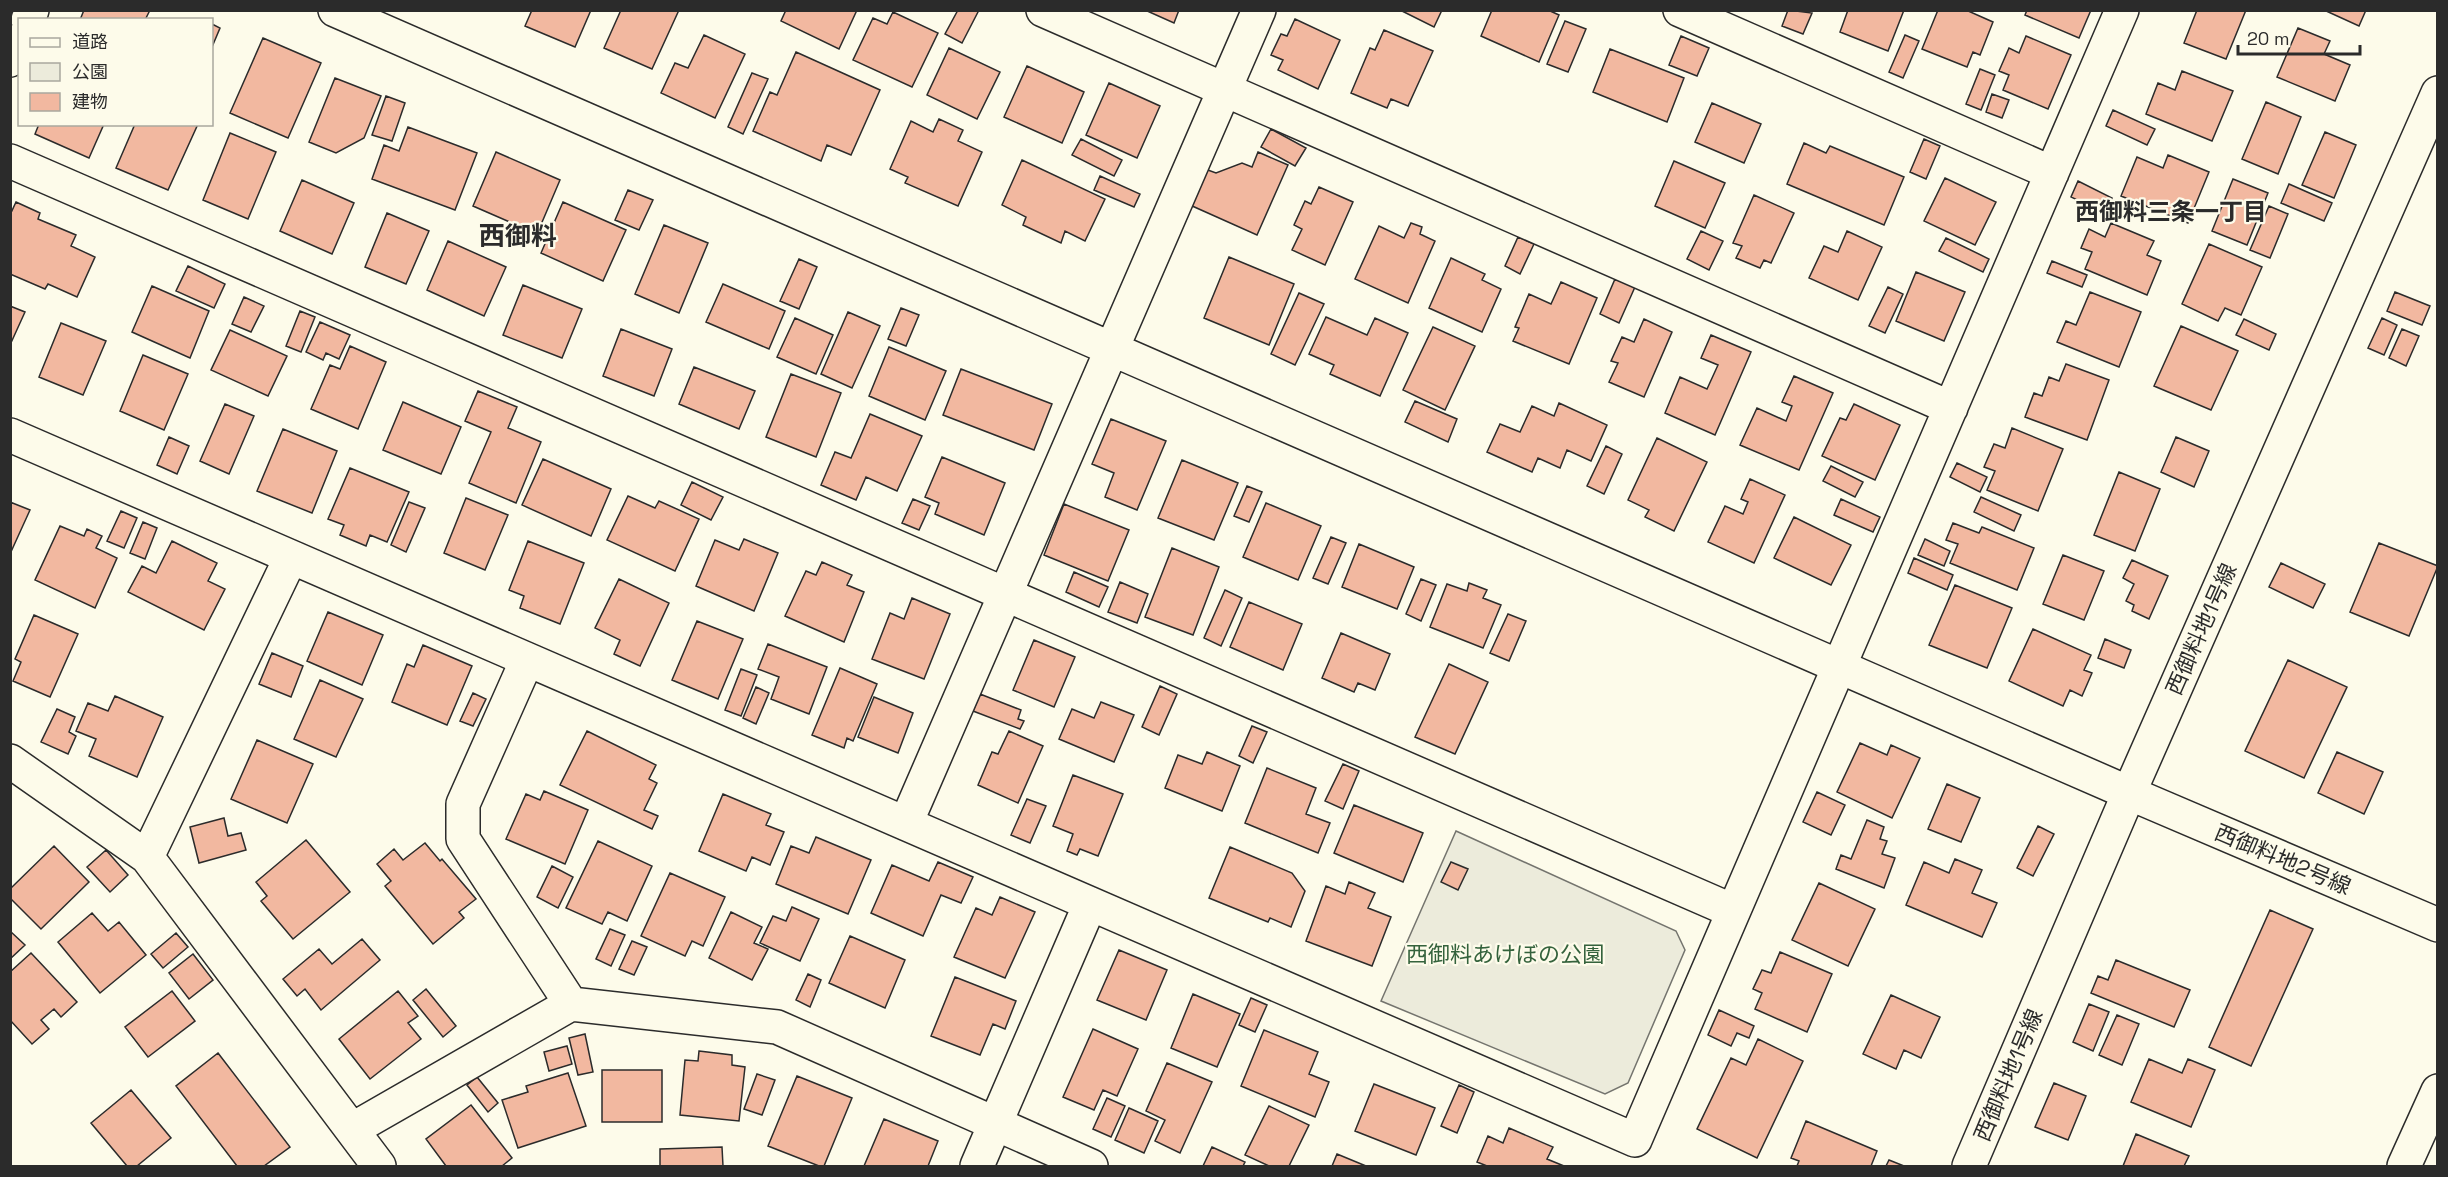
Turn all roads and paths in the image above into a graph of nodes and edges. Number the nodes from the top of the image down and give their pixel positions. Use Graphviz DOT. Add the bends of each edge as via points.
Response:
graph roads {
  1 [pos="335,10"];
  2 [pos="1043,10"];
  3 [pos="1259,10"];
  4 [pos="1680,10"];
  5 [pos="2122,10"];
  6 [pos="18,44"];
  7 [pos="10,60"];
  8 [pos="1224,90"];
  9 [pos="2438,93"];
  10 [pos="10,161"];
  11 [pos="2052,172"];
  12 [pos="1112,349"];
  13 [pos="1951,408"];
  14 [pos="10,435"];
  15 [pos="291,557"];
  16 [pos="1005,594"];
  17 [pos="527,660"];
  18 [pos="1839,666"];
  19 [pos="10,761"];
  20 [pos="2129,792"];
  21 [pos="906,823"];
  22 [pos="147,857"];
  23 [pos="1090,904"];
  24 [pos="1733,910"];
  25 [pos="2438,926"];
  26 [pos="571,1004"];
  27 [pos="2438,1091"];
  28 [pos="996,1125"];
  29 [pos="353,1129"];
  30 [pos="379,1167"];
  31 [pos="977,1167"];
  32 [pos="1091,1167"];
  33 [pos="1969,1167"];
  34 [pos="2404,1167"];
  1 -- 12 [label="street, 西御料地2号線"];
  2 -- 8 [label="street"];
  3 -- 8 [label="street"];
  4 -- 11 [label="street"];
  5 -- 11 [label="street"];
  6 -- 7 [label="street"];
  8 -- 12 [label="street"];
  8 -- 13 [label="street"];
  9 -- 20 [label="street, 西御料地1号線"];
  10 -- 16 [label="street"];
  11 -- 13 [label="street"];
  12 -- 16 [label="street"];
  12 -- 18 [label="street, 西御料地2号線"];
  13 -- 18 [label="street"];
  14 -- 15 [label="street"];
  15 -- 17 [label="street"];
  15 -- 22 [label="street"];
  16 -- 21 [label="street"];
  16 -- 24 [label="street"];
  17 -- 21 [label="street"];
  17 -- 26 [label="street" via="463,804 463,839"];
  18 -- 20 [label="street, 西御料地2号線"];
  18 -- 24 [label="street"];
  19 -- 22 [label="street"];
  20 -- 25 [label="street, 西御料地2号線"];
  20 -- 33 [label="street, 西御料地1号線"];
  21 -- 23 [label="street"];
  22 -- 29 [label="street"];
  23 -- 24 [label="street" via="1635,1140"];
  23 -- 28 [label="street"];
  26 -- 28 [label="street" via="777,1027"];
  26 -- 29 [label="street"];
  27 -- 34 [label="street"];
  28 -- 31 [label="street"];
  28 -- 32 [label="street"];
  29 -- 30 [label="street"];
}
